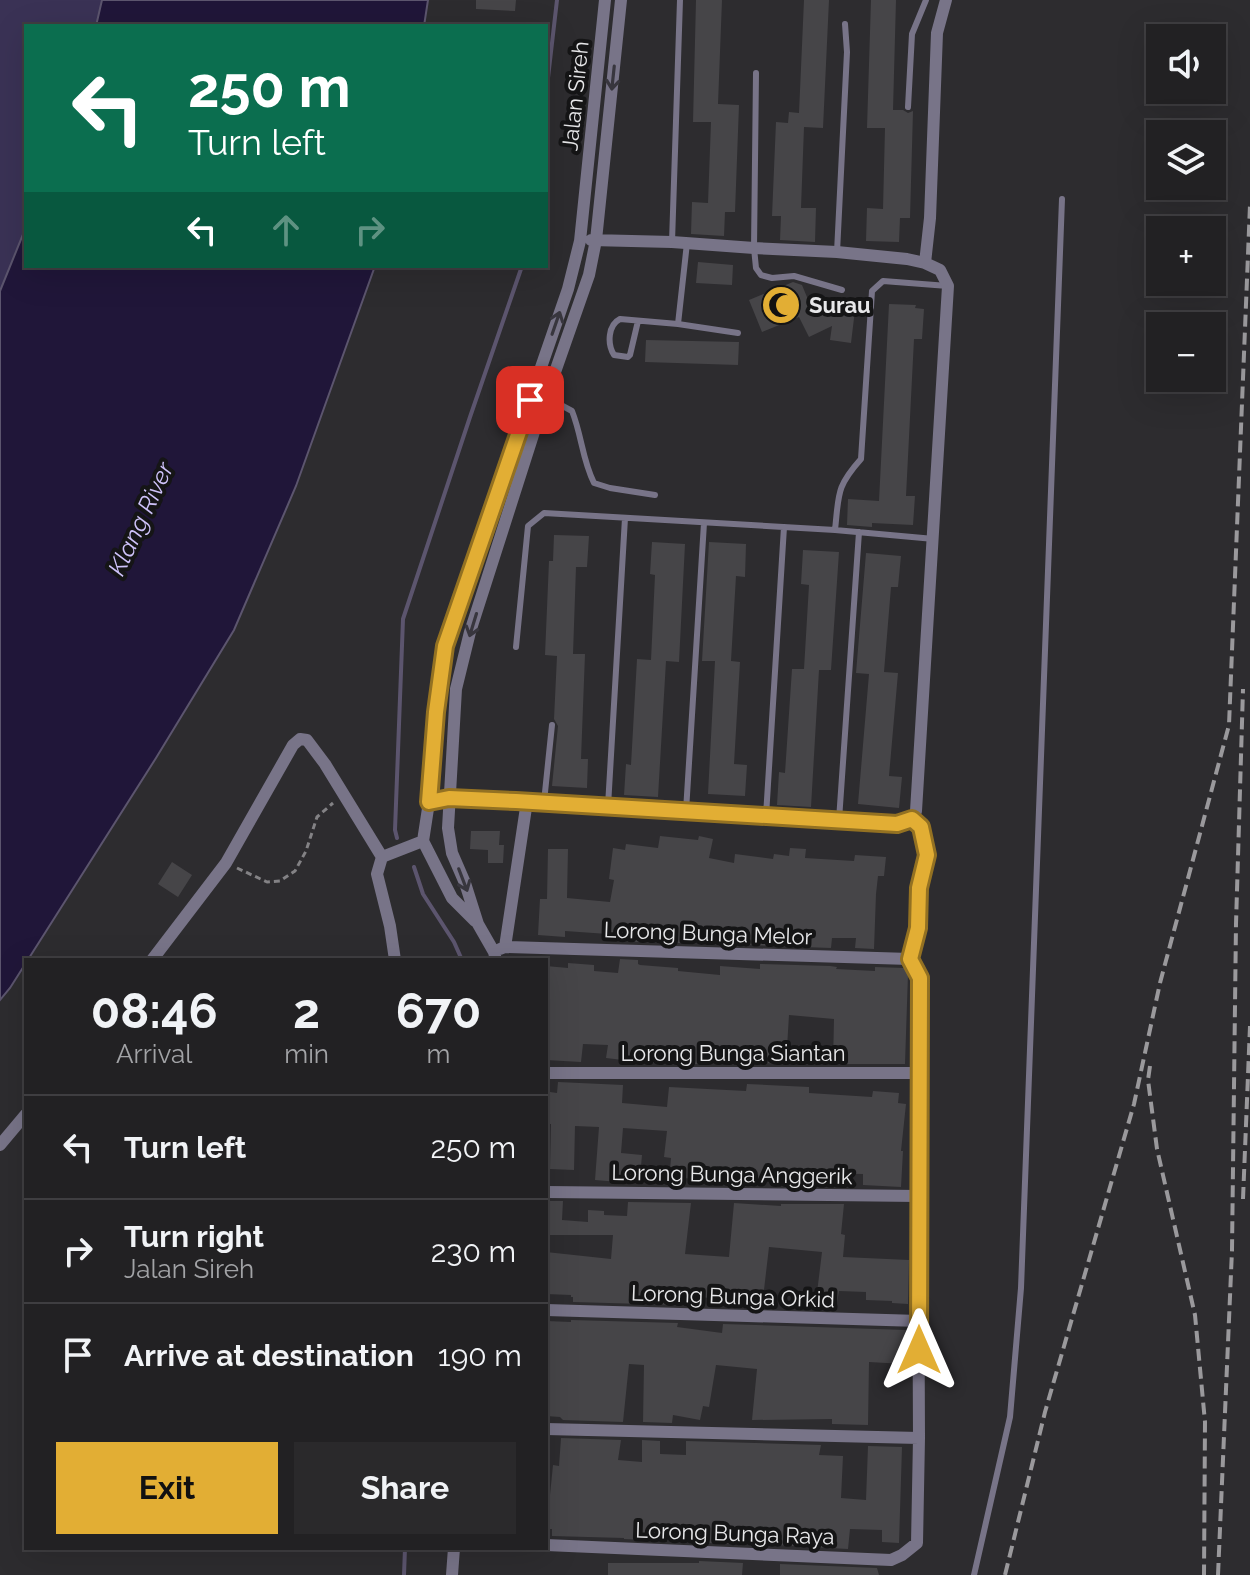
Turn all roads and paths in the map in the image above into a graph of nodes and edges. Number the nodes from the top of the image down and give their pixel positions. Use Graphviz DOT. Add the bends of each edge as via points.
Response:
graph roads {
  1 [pos="605,0"];
  2 [pos="621,0"];
  3 [pos="680,0"];
  4 [pos="926,0"];
  5 [pos="946,0"];
  6 [pos="845,24"];
  7 [pos="756,73"];
  8 [pos="908,107"];
  9 [pos="1062,199"];
  10 [pos="596,240"];
  11 [pos="580,241"];
  12 [pos="672,242"];
  13 [pos="687,243"];
  14 [pos="754,248"];
  15 [pos="837,252"];
  16 [pos="925,263"];
  17 [pos="948,286"];
  18 [pos="842,290"];
  19 [pos="638,321"];
  20 [pos="678,324"];
  21 [pos="738,333"];
  22 [pos="546,397"];
  23 [pos="655,495"];
  24 [pos="625,518"];
  25 [pos="704,523"];
  26 [pos="784,527"];
  27 [pos="835,530"];
  28 [pos="859,532"];
  29 [pos="934,539"];
  30 [pos="516,647"];
  31 [pos="552,725"];
  32 [pos="345,797"];
  33 [pos="449,798"];
  34 [pos="527,801"];
  35 [pos="429,802"];
  36 [pos="544,802"];
  37 [pos="608,806"];
  38 [pos="686,811"];
  39 [pos="766,816"];
  40 [pos="912,819"];
  41 [pos="839,820"];
  42 [pos="423,841"];
  43 [pos="382,857"];
  44 [pos="226,863"];
  45 [pos="478,924"];
  46 [pos="498,953"];
  47 [pos="154,958"];
  48 [pos="395,958"];
  49 [pos="910,959"];
  50 [pos="548,1073"];
  51 [pos="920,1073"];
  52 [pos="24,1116"];
  53 [pos="0,1145"];
  54 [pos="548,1192"];
  55 [pos="918,1196"];
  56 [pos="548,1310"];
  57 [pos="919,1321"];
  58 [pos="548,1429"];
  59 [pos="919,1438"];
  60 [pos="548,1545"];
  61 [pos="454,1550"];
  62 [pos="452,1575"];
  63 [pos="974,1575"];
  1 -- 11 [label="street, Jalan Sireh"];
  2 -- 10 [label="street, Jalan Sireh, one-way"];
  3 -- 12 [label="lane"];
  4 -- 8 [label="lane" via="912,34"];
  5 -- 16 [label="street" via="937,33"];
  6 -- 15 [label="lane"];
  7 -- 14 [label="lane"];
  9 -- 63 [label="lane" via="1021,1288 1010,1417"];
  10 -- 11 [label="street"];
  10 -- 12 [label="street"];
  10 -- 22 [label="street, Jalan Sireh"];
  35 -- 11 [label="street, Jalan Sireh, one-way" via="445,646"];
  12 -- 13 [label="street"];
  13 -- 14 [label="street"];
  13 -- 20 [label="lane"];
  14 -- 15 [label="street"];
  14 -- 18 [label="lane" via="761,275 794,276"];
  15 -- 16 [label="street"];
  16 -- 17 [label="street" via="940,270"];
  17 -- 27 [label="lane" via="883,281 872,291 861,459 839,491"];
  17 -- 29 [label="street"];
  19 -- 19 [label="lane" via="620,319 612,324 609,344 614,355 630,355"];
  19 -- 20 [label="lane"];
  20 -- 21 [label="lane"];
  22 -- 23 [label="lane" via="572,411 594,483"];
  22 -- 33 [label="street, Jalan Sireh, one-way" via="463,660 456,689"];
  24 -- 25 [label="lane"];
  24 -- 30 [label="lane" via="544,513 528,526"];
  24 -- 37 [label="lane"];
  25 -- 26 [label="lane"];
  25 -- 38 [label="lane"];
  26 -- 27 [label="lane"];
  26 -- 39 [label="lane"];
  27 -- 28 [label="lane"];
  28 -- 29 [label="lane"];
  28 -- 41 [label="lane"];
  29 -- 40 [label="street"];
  31 -- 36 [label="lane"];
  32 -- 43 [label="street"];
  32 -- 44 [label="path" via="317,817 295,871 280,881 267,882"];
  32 -- 44 [label="street" via="307,740 300,739"];
  33 -- 34 [label="street"];
  33 -- 35 [label="street"];
  33 -- 45 [label="street, Jalan Sireh, one-way" via="452,853"];
  34 -- 36 [label="street"];
  34 -- 46 [label="street"];
  35 -- 42 [label="street, Jalan Sireh"];
  36 -- 37 [label="street"];
  37 -- 38 [label="street"];
  38 -- 39 [label="street"];
  39 -- 41 [label="street"];
  40 -- 41 [label="street" via="897,824"];
  40 -- 49 [label="street" via="921,827 927,855"];
  42 -- 43 [label="street"];
  42 -- 45 [label="street, Jalan Sireh" via="452,898"];
  43 -- 48 [label="street" via="377,874"];
  44 -- 47 [label="street"];
  45 -- 46 [label="street, Jalan Sireh"];
  46 -- 49 [label="street, Lorong Bunga Melor"];
  49 -- 51 [label="street" via="920,978"];
  50 -- 51 [label="street, Lorong Bunga Siantan"];
  51 -- 55 [label="street"];
  52 -- 53 [label="street"];
  54 -- 55 [label="street, Lorong Bunga Anggerik"];
  55 -- 57 [label="street"];
  56 -- 57 [label="street, Lorong Bunga Orkid"];
  57 -- 59 [label="street"];
  58 -- 59 [label="street"];
  59 -- 60 [label="street, Lorong Bunga Raya" via="917,1543 891,1560"];
  61 -- 62 [label="street"];
}
